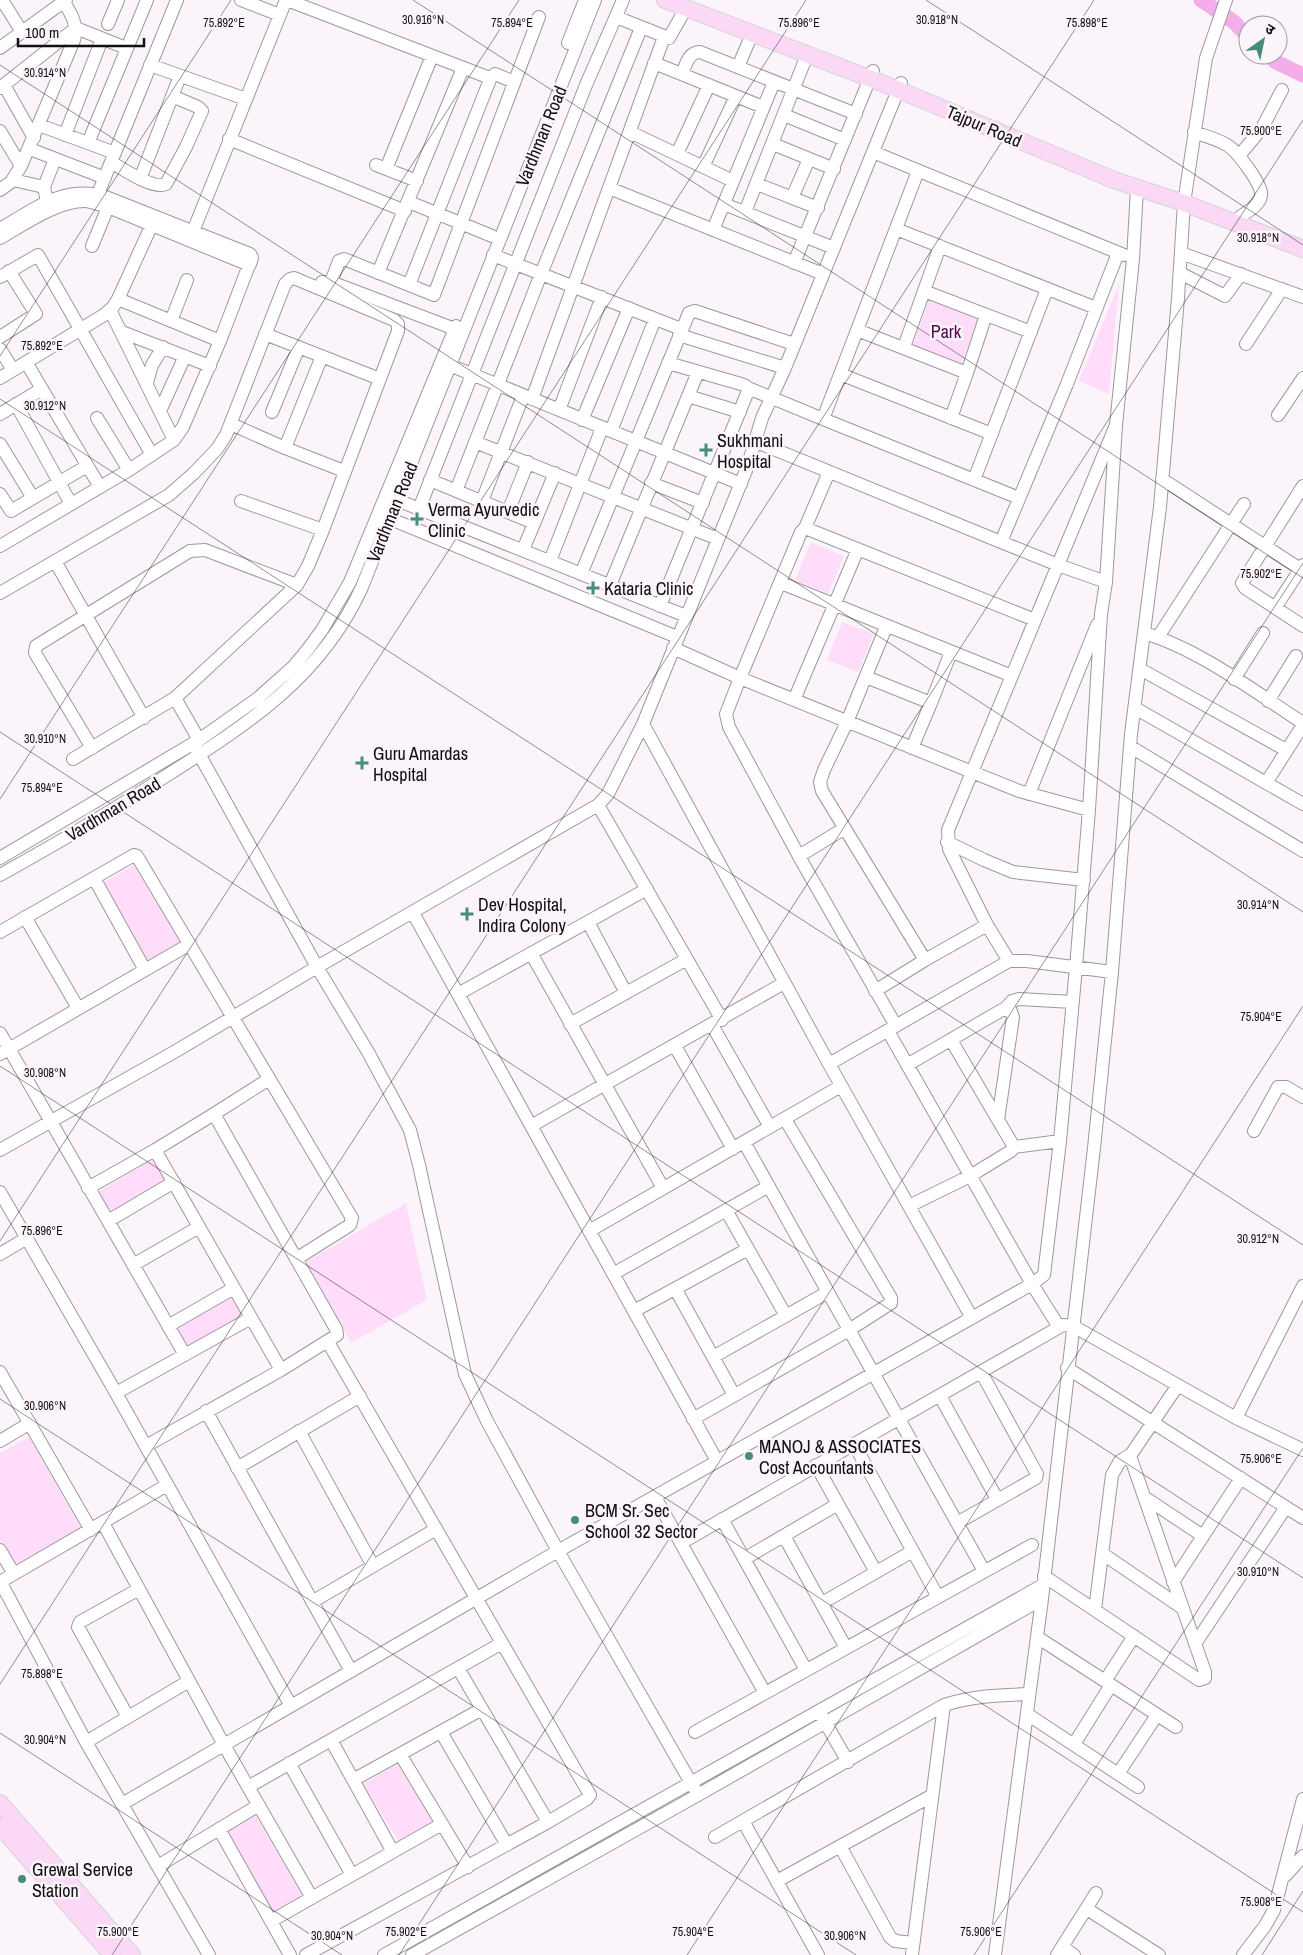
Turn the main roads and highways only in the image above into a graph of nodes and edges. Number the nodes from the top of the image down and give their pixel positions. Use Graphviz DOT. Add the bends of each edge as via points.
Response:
graph roads {
  1 [pos="665,0"];
  2 [pos="687,4"];
  3 [pos="871,75"];
  4 [pos="899,86"];
  5 [pos="1184,200"];
  6 [pos="1303,241"];
  7 [pos="1303,250"];
  8 [pos="0,1803"];
  9 [pos="0,1826"];
  10 [pos="112,1955"];
  11 [pos="132,1955"];
  1 -- 2 [label="main road, Tajpur Road"];
  2 -- 3 [label="main road, Tajpur Road"];
  2 -- 3 [label="main road, Tajpur Road" via="807,56"];
  3 -- 4 [label="main road, Tajpur Road"];
  4 -- 5 [label="main road, Tajpur Road"];
  4 -- 5 [label="main road, Tajpur Road" via="1137,189"];
  5 -- 6 [label="main road, Tajpur Road"];
  5 -- 7 [label="main road, Tajpur Road"];
  8 -- 11 [label="main road"];
  9 -- 10 [label="main road"];
}
